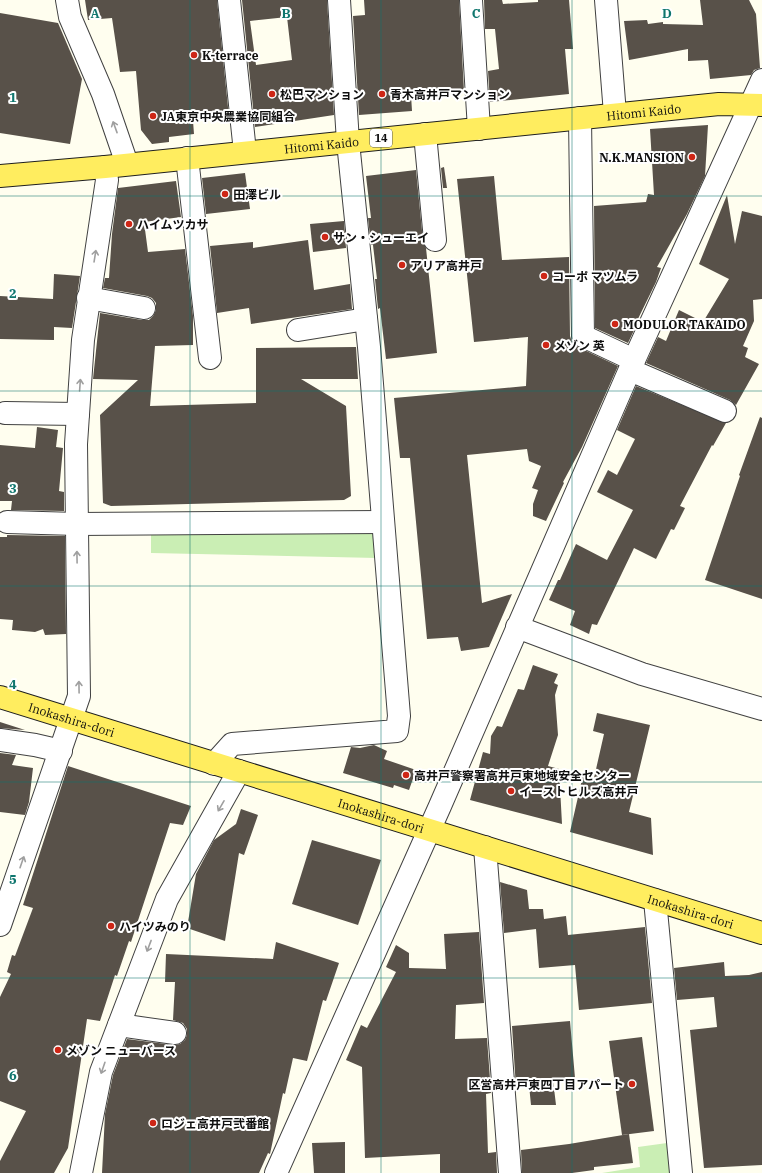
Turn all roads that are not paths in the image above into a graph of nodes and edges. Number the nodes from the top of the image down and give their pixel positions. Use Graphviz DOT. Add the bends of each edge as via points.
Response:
graph roads {
  1 [pos="67,0"];
  2 [pos="229,0"];
  3 [pos="339,0"];
  4 [pos="471,0"];
  5 [pos="606,0"];
  6 [pos="762,80"];
  7 [pos="757,104"];
  8 [pos="615,114"];
  9 [pos="580,118"];
  10 [pos="479,129"];
  11 [pos="425,134"];
  12 [pos="348,142"];
  13 [pos="244,152"];
  14 [pos="187,158"];
  15 [pos="127,164"];
  16 [pos="105,167"];
  17 [pos="0,176"];
  18 [pos="435,240"];
  19 [pos="88,298"];
  20 [pos="144,308"];
  21 [pos="366,319"];
  22 [pos="298,330"];
  23 [pos="210,358"];
  24 [pos="632,365"];
  25 [pos="725,411"];
  26 [pos="5,413"];
  27 [pos="78,414"];
  28 [pos="7,522"];
  29 [pos="383,522"];
  30 [pos="77,524"];
  31 [pos="517,627"];
  32 [pos="0,697"];
  33 [pos="762,709"];
  34 [pos="72,720"];
  35 [pos="0,740"];
  36 [pos="61,751"];
  37 [pos="214,764"];
  38 [pos="239,772"];
  39 [pos="428,830"];
  40 [pos="485,847"];
  41 [pos="655,900"];
  42 [pos="0,925"];
  43 [pos="762,933"];
  44 [pos="119,1025"];
  45 [pos="175,1033"];
  46 [pos="81,1173"];
  47 [pos="276,1173"];
  48 [pos="510,1173"];
  49 [pos="681,1173"];
  15 -- 1 [label="street, one-way" via="103,94 70,17"];
  2 -- 13 [label="street"];
  3 -- 12 [label="street"];
  4 -- 10 [label="street"];
  5 -- 8 [label="street"];
  6 -- 7 [label="street"];
  7 -- 8 [label="main road, Hitomi Kaido / 14" via="719,104"];
  7 -- 24 [label="street"];
  8 -- 9 [label="main road, Hitomi Kaido / 14"];
  9 -- 10 [label="main road, Hitomi Kaido / 14"];
  9 -- 24 [label="street" via="583,336"];
  10 -- 11 [label="main road, Hitomi Kaido / 14"];
  11 -- 12 [label="main road, Hitomi Kaido / 14"];
  11 -- 18 [label="street"];
  12 -- 13 [label="main road, Hitomi Kaido / 14"];
  12 -- 21 [label="street"];
  13 -- 14 [label="main road, Hitomi Kaido / 14"];
  14 -- 15 [label="main road, Hitomi Kaido / 14"];
  14 -- 23 [label="street"];
  15 -- 16 [label="main road, Hitomi Kaido / 14"];
  16 -- 17 [label="main road, Hitomi Kaido / 14"];
  19 -- 16 [label="street, one-way" via="107,180"];
  19 -- 20 [label="street"];
  27 -- 19 [label="street, one-way"];
  21 -- 22 [label="street"];
  21 -- 29 [label="street"];
  24 -- 25 [label="street"];
  24 -- 31 [label="street"];
  26 -- 27 [label="street"];
  27 -- 30 [label="street"];
  28 -- 30 [label="street"];
  29 -- 30 [label="street"];
  29 -- 37 [label="street" via="399,716 397,732 232,744"];
  34 -- 30 [label="street, one-way" via="79,696"];
  31 -- 33 [label="street" via="642,674"];
  31 -- 39 [label="street"];
  32 -- 34 [label="main road, Inokashira-dori"];
  34 -- 36 [label="street"];
  34 -- 37 [label="main road, Inokashira-dori"];
  35 -- 36 [label="street"];
  42 -- 36 [label="street, one-way"];
  37 -- 38 [label="main road, Inokashira-dori"];
  38 -- 39 [label="main road, Inokashira-dori"];
  38 -- 44 [label="street, one-way" via="167,899"];
  39 -- 40 [label="main road, Inokashira-dori"];
  39 -- 47 [label="street"];
  40 -- 41 [label="main road, Inokashira-dori"];
  40 -- 48 [label="street"];
  41 -- 43 [label="main road, Inokashira-dori"];
  41 -- 49 [label="street"];
  44 -- 45 [label="street"];
  44 -- 46 [label="street, one-way" via="101,1072"];
}
